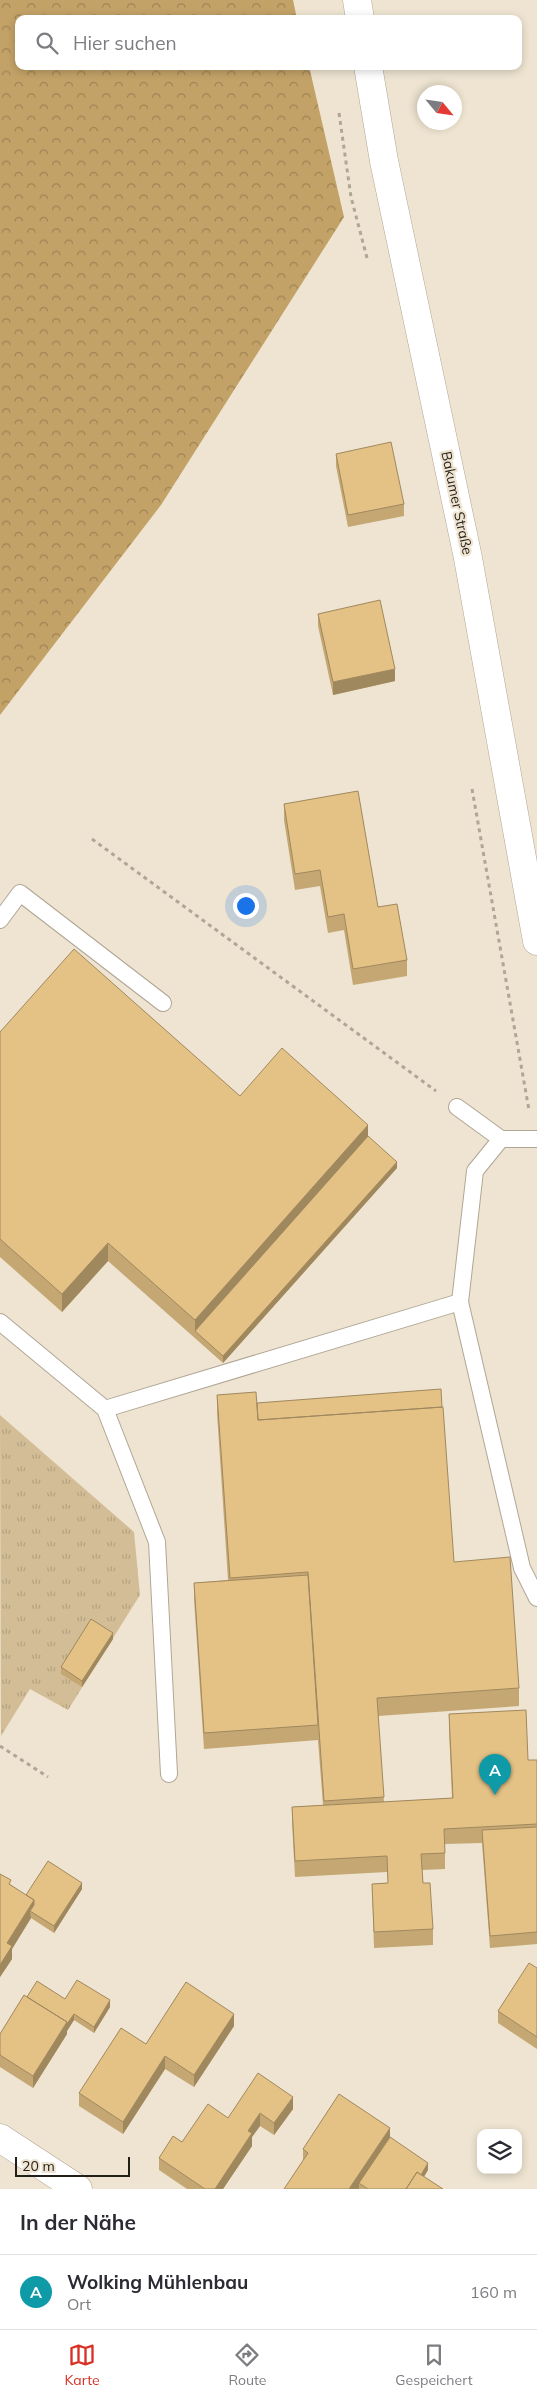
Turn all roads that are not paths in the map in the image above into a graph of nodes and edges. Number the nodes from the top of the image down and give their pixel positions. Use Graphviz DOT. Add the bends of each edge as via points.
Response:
graph roads {
  1 [pos="357,0"];
  2 [pos="359,15"];
  3 [pos="369,70"];
  4 [pos="0,920"];
  5 [pos="537,941"];
  6 [pos="163,1003"];
  7 [pos="457,1107"];
  8 [pos="501,1139"];
  9 [pos="536,1139"];
  10 [pos="460,1302"];
  11 [pos="0,1322"];
  12 [pos="105,1409"];
  13 [pos="537,1598"];
  14 [pos="169,1774"];
  15 [pos="0,2138"];
  16 [pos="78,2189"];
  1 -- 2 [label="street"];
  3 -- 5 [label="street, Bakumer Straße" via="384,161 468,558"];
  4 -- 6 [label="lane" via="20,893"];
  7 -- 8 [label="lane"];
  8 -- 9 [label="lane"];
  8 -- 10 [label="lane" via="475,1171"];
  10 -- 12 [label="lane"];
  10 -- 13 [label="lane" via="522,1568"];
  11 -- 12 [label="lane"];
  12 -- 14 [label="lane" via="157,1542"];
  15 -- 16 [label="street"];
}
